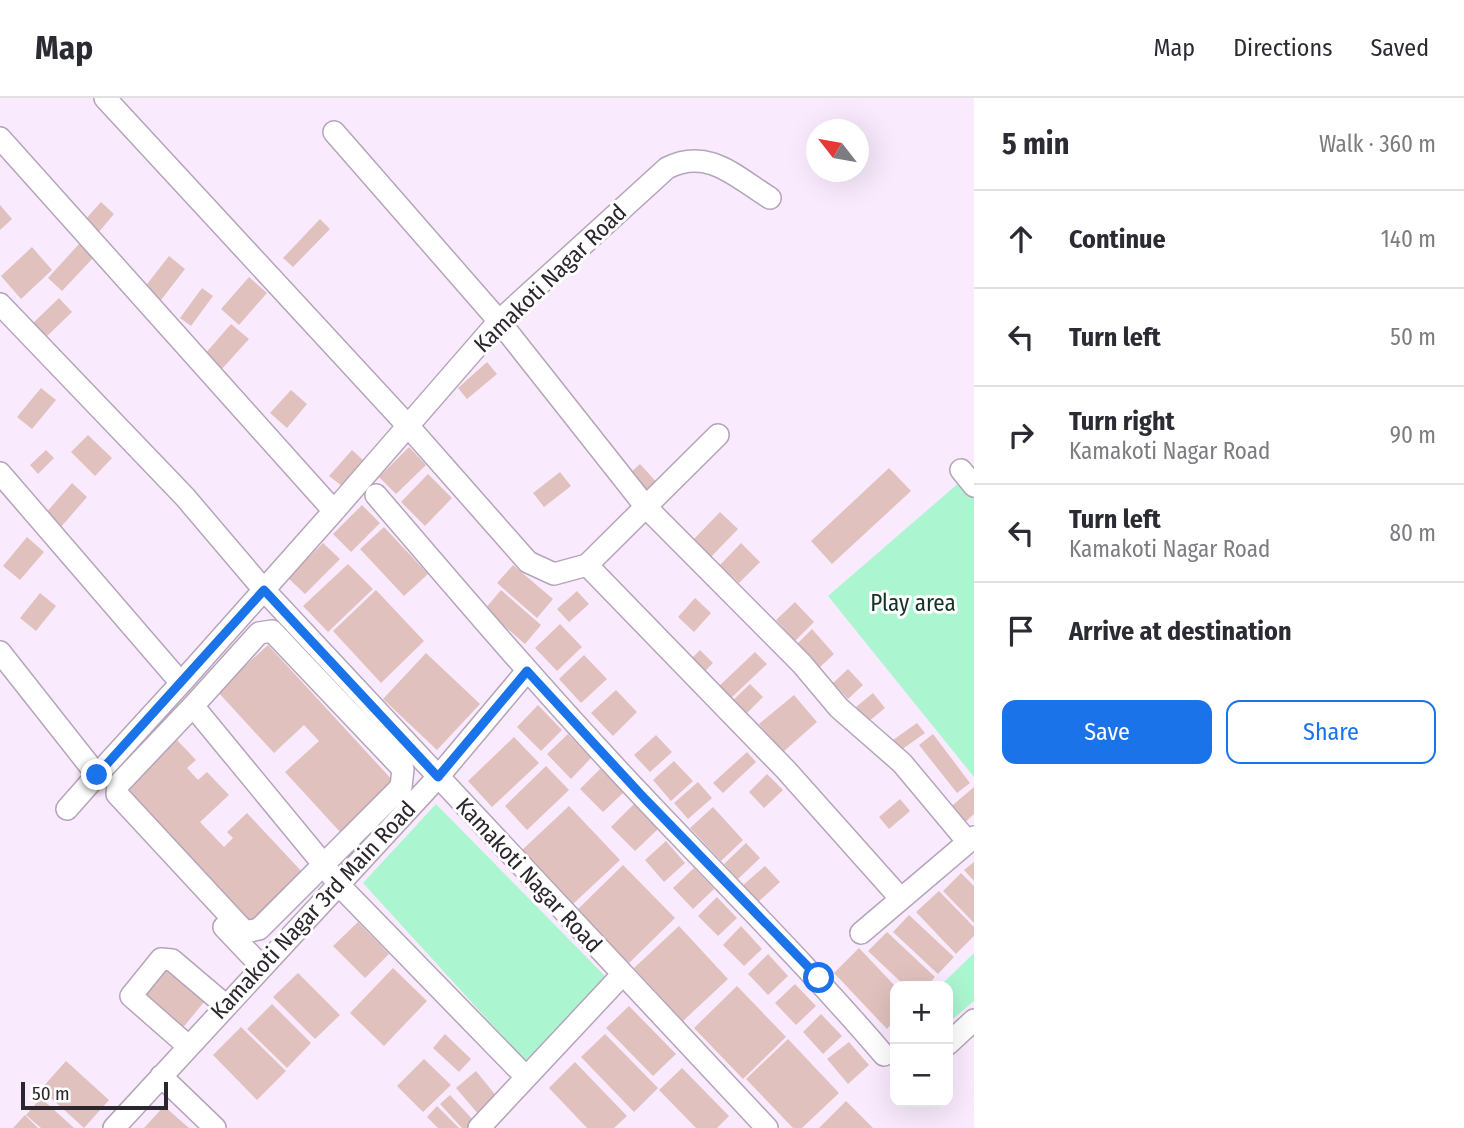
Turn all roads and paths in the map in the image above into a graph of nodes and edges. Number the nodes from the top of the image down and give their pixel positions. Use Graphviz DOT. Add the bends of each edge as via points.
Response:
graph roads {
  1 [pos="105,98"];
  2 [pos="334,132"];
  3 [pos="0,138"];
  4 [pos="770,198"];
  5 [pos="0,304"];
  6 [pos="499,321"];
  7 [pos="409,427"];
  8 [pos="718,435"];
  9 [pos="0,473"];
  10 [pos="376,495"];
  11 [pos="646,507"];
  12 [pos="334,511"];
  13 [pos="587,565"];
  14 [pos="264,590"];
  15 [pos="0,652"];
  16 [pos="527,671"];
  17 [pos="181,683"];
  18 [pos="193,706"];
  19 [pos="97,775"];
  20 [pos="438,777"];
  21 [pos="66,809"];
  22 [pos="117,813"];
  23 [pos="971,840"];
  24 [pos="324,865"];
  25 [pos="338,884"];
  26 [pos="901,899"];
  27 [pos="861,933"];
  28 [pos="261,966"];
  29 [pos="623,974"];
  30 [pos="225,1005"];
  31 [pos="974,1020"];
  32 [pos="949,1044"];
  33 [pos="188,1046"];
  34 [pos="884,1055"];
  35 [pos="161,1076"];
  36 [pos="525,1076"];
  37 [pos="754,1123"];
  38 [pos="114,1128"];
  39 [pos="215,1128"];
  40 [pos="479,1128"];
  1 -- 7 [label="street"];
  2 -- 6 [label="street"];
  3 -- 12 [label="street"];
  4 -- 6 [label="street, Kamakoti Nagar Road" via="709,161 680,161"];
  5 -- 14 [label="street, Kamakoti Nagar Road" via="185,497"];
  6 -- 7 [label="street, Kamakoti Nagar Road"];
  6 -- 11 [label="street"];
  7 -- 12 [label="street, Kamakoti Nagar Road"];
  7 -- 13 [label="street" via="528,562 554,574"];
  8 -- 11 [label="street"];
  9 -- 17 [label="street"];
  10 -- 16 [label="street"];
  11 -- 13 [label="street"];
  11 -- 23 [label="street" via="802,664 839,708 902,763"];
  12 -- 14 [label="street, Kamakoti Nagar Road"];
  13 -- 26 [label="street" via="786,770"];
  14 -- 17 [label="street, Kamakoti Nagar Road"];
  14 -- 20 [label="street, Kamakoti Nagar Road"];
  15 -- 19 [label="street"];
  16 -- 20 [label="street, Kamakoti Nagar 3rd Main Road"];
  16 -- 34 [label="street" via="819,978"];
  17 -- 19 [label="street, Kamakoti Nagar Road"];
  18 -- 24 [label="street"];
  18 -- 24 [label="street" via="118,785 117,794 245,932 259,929"];
  18 -- 24 [label="street" via="259,633 272,631 403,769 401,787"];
  19 -- 21 [label="street, Kamakoti Nagar Road"];
  20 -- 25 [label="street, Kamakoti Nagar 3rd Main Road"];
  20 -- 29 [label="street, Kamakoti Nagar Road"];
  22 -- 28 [label="street"];
  23 -- 26 [label="street"];
  24 -- 25 [label="street"];
  25 -- 28 [label="street, Kamakoti Nagar 3rd Main Road"];
  25 -- 36 [label="street"];
  26 -- 27 [label="street"];
  28 -- 30 [label="street, Kamakoti Nagar 3rd Main Road"];
  29 -- 36 [label="street"];
  29 -- 37 [label="street, Kamakoti Nagar Road"];
  30 -- 33 [label="street, Kamakoti Nagar 3rd Main Road"];
  30 -- 33 [label="street" via="172,960 161,959 131,996"];
  31 -- 32 [label="street"];
  33 -- 35 [label="street, Kamakoti Nagar 3rd Main Road"];
  35 -- 38 [label="street, Kamakoti Nagar 3rd Main Road"];
  35 -- 39 [label="street"];
  36 -- 40 [label="street"];
}
